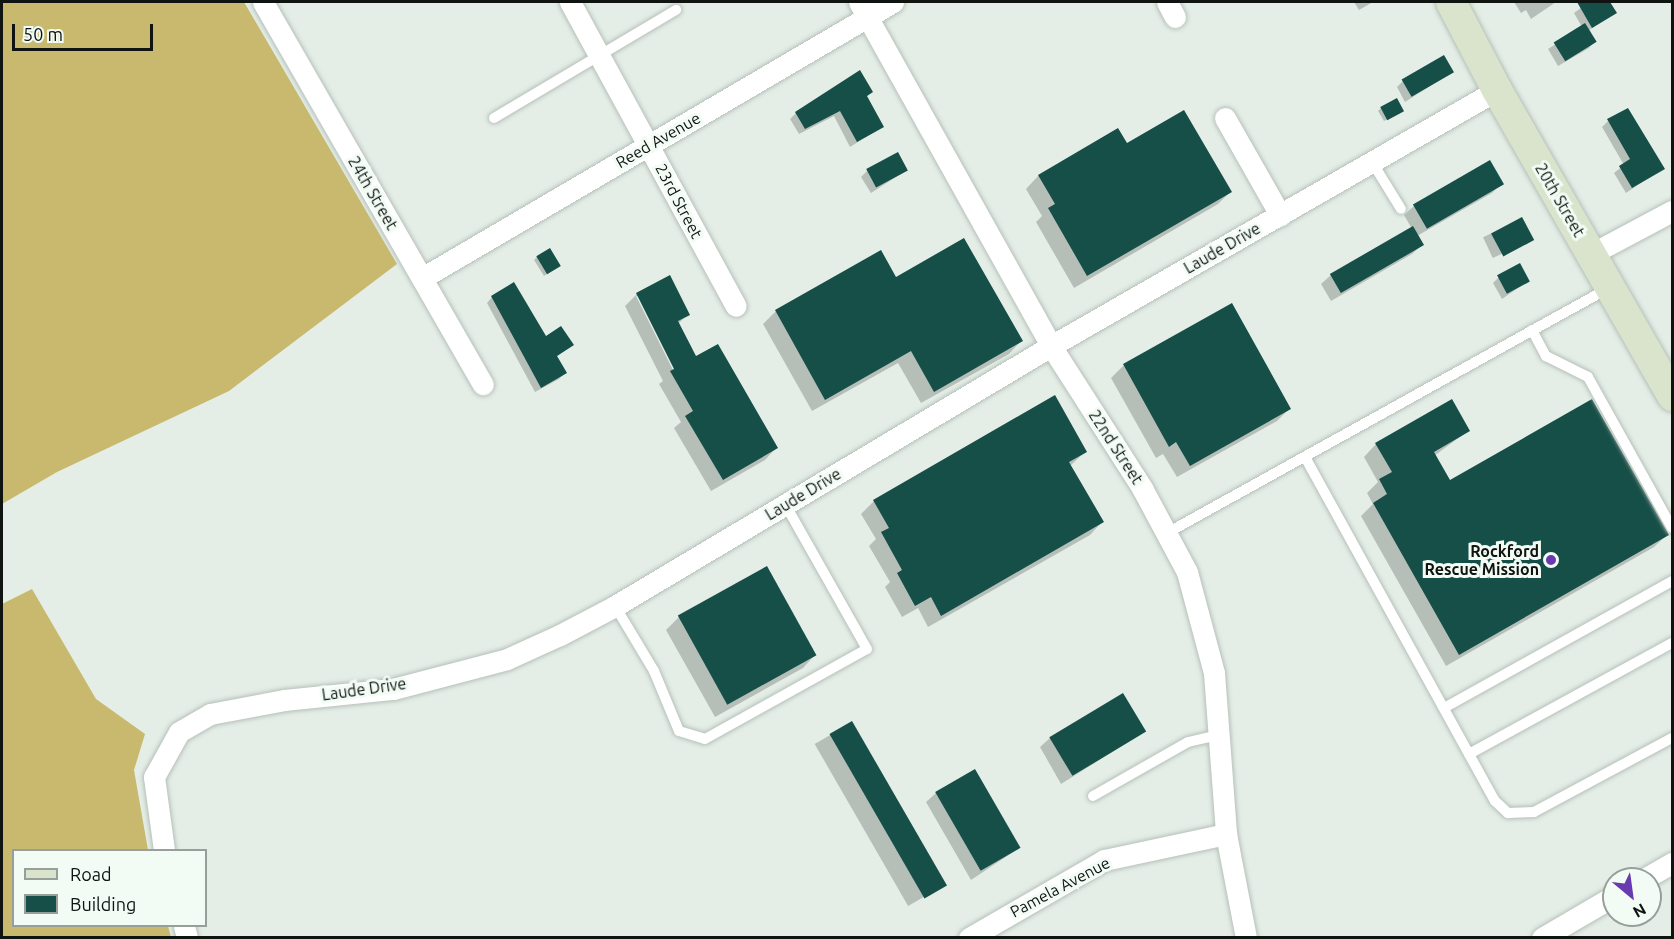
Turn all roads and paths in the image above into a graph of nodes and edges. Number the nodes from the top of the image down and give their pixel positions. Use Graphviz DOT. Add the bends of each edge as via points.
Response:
graph roads {
  1 [pos="263,2"];
  2 [pos="570,2"];
  3 [pos="893,2"];
  4 [pos="1451,2"];
  5 [pos="863,9"];
  6 [pos="676,10"];
  7 [pos="599,54"];
  8 [pos="1497,90"];
  9 [pos="494,118"];
  10 [pos="1225,118"];
  11 [pos="649,145"];
  12 [pos="1372,162"];
  13 [pos="1401,209"];
  14 [pos="1672,211"];
  15 [pos="1280,215"];
  16 [pos="1591,254"];
  17 [pos="422,278"];
  18 [pos="1610,287"];
  19 [pos="736,306"];
  20 [pos="1532,330"];
  21 [pos="1051,346"];
  22 [pos="483,384"];
  23 [pos="1672,396"];
  24 [pos="1305,457"];
  25 [pos="784,504"];
  26 [pos="1672,528"];
  27 [pos="1167,533"];
  28 [pos="1672,581"];
  29 [pos="615,606"];
  30 [pos="1672,643"];
  31 [pos="1444,708"];
  32 [pos="1219,735"];
  33 [pos="1672,738"];
  34 [pos="1469,754"];
  35 [pos="1093,796"];
  36 [pos="1226,834"];
  37 [pos="164,849"];
  38 [pos="1602,903"];
  39 [pos="969,938"];
  40 [pos="1246,938"];
  41 [pos="1542,938"];
  1 -- 17 [label="street, 24th Street"];
  2 -- 7 [label="street, 23rd Street"];
  3 -- 5 [label="street, Reed Avenue"];
  4 -- 8 [label="street, 20th Street"];
  5 -- 11 [label="street, Reed Avenue"];
  5 -- 21 [label="street, 22nd Street"];
  6 -- 7 [label="lane"];
  7 -- 9 [label="lane"];
  7 -- 11 [label="street, 23rd Street"];
  8 -- 12 [label="street, Laude Drive"];
  8 -- 16 [label="street, 20th Street"];
  10 -- 15 [label="street"];
  11 -- 17 [label="street, Reed Avenue"];
  11 -- 19 [label="street, 23rd Street"];
  12 -- 13 [label="lane"];
  12 -- 15 [label="street, Laude Drive"];
  14 -- 16 [label="street"];
  15 -- 21 [label="street, Laude Drive"];
  16 -- 18 [label="street, 20th Street"];
  17 -- 22 [label="street, 24th Street"];
  18 -- 20 [label="lane"];
  18 -- 23 [label="street, 20th Street"];
  20 -- 24 [label="lane"];
  20 -- 26 [label="lane" via="1546,356 1588,377"];
  21 -- 25 [label="street, Laude Drive"];
  21 -- 27 [label="street, 22nd Street" via="1143,488"];
  24 -- 27 [label="lane"];
  24 -- 31 [label="lane"];
  25 -- 29 [label="street, Laude Drive"];
  25 -- 29 [label="lane" via="867,649 705,739 679,731 654,671"];
  27 -- 32 [label="street, 22nd Street" via="1187,572 1214,673"];
  28 -- 31 [label="lane"];
  29 -- 37 [label="street, Laude Drive" via="507,659 393,689 284,700 210,714 179,732 154,777"];
  30 -- 34 [label="lane"];
  31 -- 34 [label="lane"];
  32 -- 35 [label="lane" via="1188,742"];
  32 -- 36 [label="street, 22nd Street"];
  33 -- 34 [label="lane" via="1534,812 1508,813 1494,801"];
  36 -- 39 [label="street, Pamela Avenue" via="1104,860"];
  36 -- 40 [label="street, 22nd Street"];
  38 -- 41 [label="street"];
}
